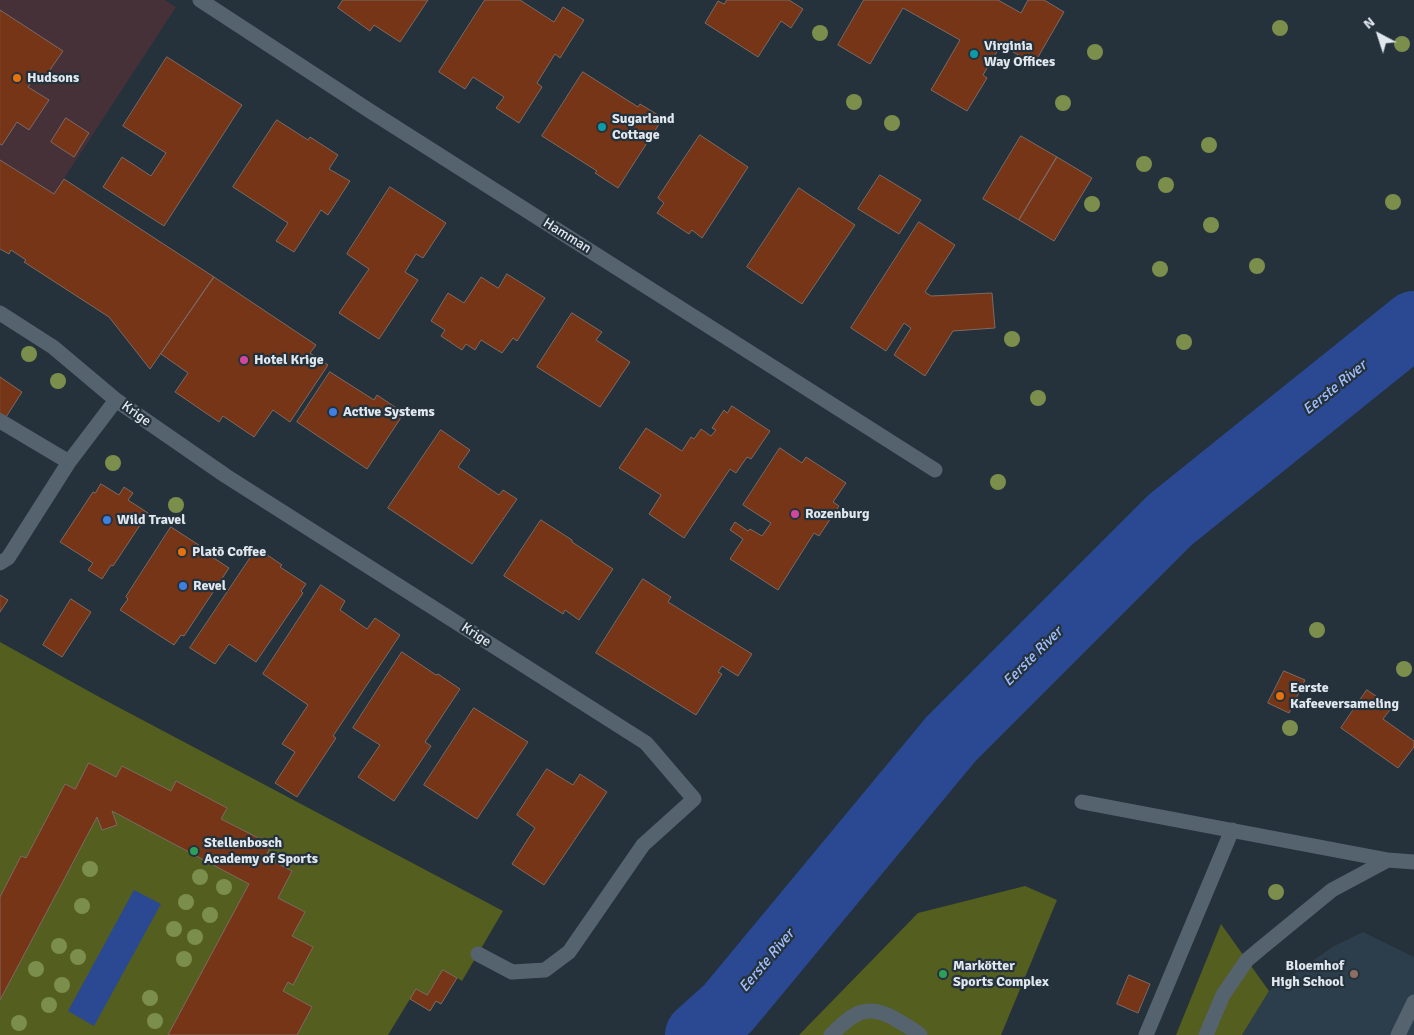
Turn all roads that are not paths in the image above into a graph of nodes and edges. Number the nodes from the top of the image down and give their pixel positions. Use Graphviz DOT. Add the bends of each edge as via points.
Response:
graph roads {
  1 [pos="200,0"];
  2 [pos="0,313"];
  3 [pos="116,400"];
  4 [pos="0,421"];
  5 [pos="69,462"];
  6 [pos="935,470"];
  7 [pos="0,563"];
  8 [pos="1082,802"];
  9 [pos="1232,830"];
  10 [pos="1388,860"];
  11 [pos="1414,862"];
  12 [pos="478,954"];
  13 [pos="1414,1002"];
  14 [pos="831,1035"];
  15 [pos="920,1035"];
  16 [pos="1146,1035"];
  17 [pos="1206,1035"];
  18 [pos="1398,1035"];
  1 -- 6 [label="street, Hamman"];
  2 -- 3 [label="street, Krige" via="53,347"];
  3 -- 5 [label="street"];
  3 -- 12 [label="street, Krige" via="226,476 646,743 694,799 643,845 569,952 545,970 512,972"];
  4 -- 5 [label="street"];
  5 -- 7 [label="street" via="8,558"];
  8 -- 9 [label="street"];
  9 -- 10 [label="street"];
  9 -- 16 [label="street"];
  10 -- 11 [label="street"];
  10 -- 17 [label="street" via="1332,890 1247,960 1223,995"];
  13 -- 18 [label="street"];
  14 -- 15 [label="street" via="850,1018 867,1010 886,1013"];
}
